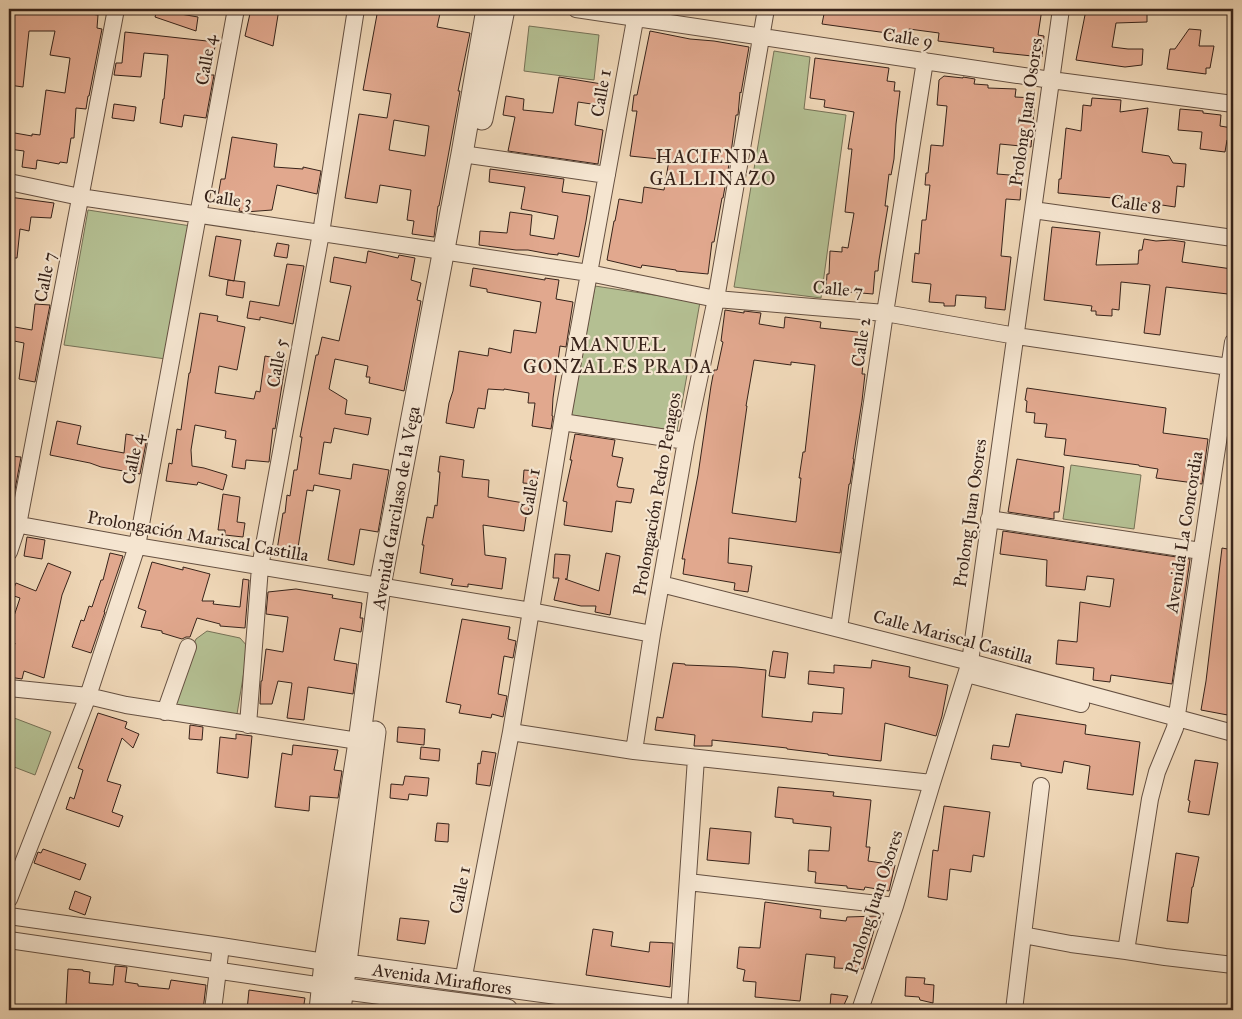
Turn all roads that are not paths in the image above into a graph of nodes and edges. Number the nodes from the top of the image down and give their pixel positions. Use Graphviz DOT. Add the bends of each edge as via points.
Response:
graph roads {
  1 [pos="116,9"];
  2 [pos="236,9"];
  3 [pos="356,9"];
  4 [pos="487,9"];
  5 [pos="504,9"];
  6 [pos="576,9"];
  7 [pos="766,9"];
  8 [pos="1061,9"];
  9 [pos="636,13"];
  10 [pos="762,36"];
  11 [pos="924,61"];
  12 [pos="1051,80"];
  13 [pos="1233,104"];
  14 [pos="468,155"];
  15 [pos="607,175"];
  16 [pos="9,182"];
  17 [pos="80,197"];
  18 [pos="1033,210"];
  19 [pos="198,215"];
  20 [pos="321,233"];
  21 [pos="1233,238"];
  22 [pos="450,252"];
  23 [pos="589,273"];
  24 [pos="716,298"];
  25 [pos="886,313"];
  26 [pos="1016,336"];
  27 [pos="1233,342"];
  28 [pos="1230,367"];
  29 [pos="562,422"];
  30 [pos="686,441"];
  31 [pos="990,519"];
  32 [pos="13,524"];
  33 [pos="137,546"];
  34 [pos="1202,551"];
  35 [pos="9,552"];
  36 [pos="260,567"];
  37 [pos="661,584"];
  38 [pos="386,587"];
  39 [pos="531,611"];
  40 [pos="839,628"];
  41 [pos="652,634"];
  42 [pos="188,647"];
  43 [pos="968,668"];
  44 [pos="9,688"];
  45 [pos="88,696"];
  46 [pos="165,712"];
  47 [pos="1176,723"];
  48 [pos="248,725"];
  49 [pos="511,732"];
  50 [pos="1233,733"];
  51 [pos="366,743"];
  52 [pos="1233,744"];
  53 [pos="634,751"];
  54 [pos="696,758"];
  55 [pos="932,783"];
  56 [pos="1041,786"];
  57 [pos="688,882"];
  58 [pos="9,899"];
  59 [pos="895,906"];
  60 [pos="9,916"];
  61 [pos="1023,936"];
  62 [pos="9,940"];
  63 [pos="221,946"];
  64 [pos="1126,951"];
  65 [pos="325,962"];
  66 [pos="1233,964"];
  67 [pos="346,966"];
  68 [pos="217,970"];
  69 [pos="463,981"];
  70 [pos="333,987"];
  71 [pos="449,1007"];
  72 [pos="212,1010"];
  73 [pos="320,1010"];
  74 [pos="340,1010"];
  75 [pos="507,1010"];
  76 [pos="679,1010"];
  77 [pos="860,1010"];
  78 [pos="1014,1010"];
  1 -- 17 [label="street, Calle 7"];
  2 -- 19 [label="street, Calle 4"];
  3 -- 20 [label="street, Calle 5"];
  4 -- 14 [label="street, Avenida Garcilaso de la Vega"];
  5 -- 14 [label="street, Avenida Garcilaso de la Vega"];
  6 -- 9 [label="street, Calle 9"];
  7 -- 10 [label="street, Prolongación Pedro Penagos"];
  8 -- 12 [label="street, Prolong Juan Osores"];
  9 -- 10 [label="street, Calle 9"];
  9 -- 15 [label="street, Calle 1"];
  10 -- 11 [label="street, Calle 9"];
  10 -- 24 [label="street, Prolongación Pedro Penagos"];
  11 -- 12 [label="street, Calle 9"];
  11 -- 25 [label="street, Calle 2"];
  12 -- 13 [label="street, Calle 9"];
  12 -- 18 [label="street, Prolong Juan Osores"];
  14 -- 15 [label="street"];
  14 -- 22 [label="street, Avenida Garcilaso de la Vega"];
  15 -- 23 [label="street, Calle 1"];
  16 -- 17 [label="street, Calle 3"];
  17 -- 19 [label="street, Calle 3"];
  17 -- 32 [label="street, Calle 7"];
  18 -- 21 [label="street, Calle 8"];
  18 -- 26 [label="street, Prolong Juan Osores"];
  19 -- 20 [label="street, Calle 3"];
  19 -- 33 [label="street, Calle 4"];
  20 -- 22 [label="street, Calle 3"];
  20 -- 36 [label="street, Calle 5"];
  22 -- 23 [label="street, Calle 7"];
  22 -- 38 [label="street, Avenida Garcilaso de la Vega"];
  23 -- 24 [label="street, Calle 7"];
  23 -- 29 [label="street, Calle 1"];
  24 -- 25 [label="street, Calle 7"];
  24 -- 30 [label="street, Prolongación Pedro Penagos"];
  25 -- 26 [label="street, Calle 7"];
  25 -- 40 [label="street, Calle 2"];
  26 -- 28 [label="street, Calle 7"];
  26 -- 31 [label="street, Prolong Juan Osores"];
  27 -- 28 [label="street, Avenida La Concordia"];
  28 -- 34 [label="street, Avenida La Concordia"];
  29 -- 30 [label="street"];
  29 -- 39 [label="street, Calle 1"];
  30 -- 37 [label="street, Prolongación Pedro Penagos"];
  31 -- 34 [label="street"];
  31 -- 43 [label="street, Prolong Juan Osores"];
  32 -- 33 [label="street, Prolongación Mariscal Castilla"];
  32 -- 35 [label="street, Calle 7"];
  33 -- 36 [label="street, Prolongación Mariscal Castilla"];
  33 -- 45 [label="street, Calle 4"];
  34 -- 47 [label="street, Avenida La Concordia"];
  36 -- 38 [label="street, Prolongación Mariscal Castilla"];
  36 -- 48 [label="street, Calle 5"];
  37 -- 40 [label="street, Calle Mariscal Castilla"];
  37 -- 41 [label="street, Prolongación Pedro Penagos"];
  38 -- 39 [label="street, Prolongación Mariscal Castilla"];
  38 -- 51 [label="street, Avenida Garcilaso de la Vega"];
  39 -- 41 [label="street, Prolongación Mariscal Castilla"];
  39 -- 49 [label="street, Calle 1"];
  40 -- 43 [label="street, Calle Mariscal Castilla"];
  41 -- 53 [label="street, Prolongación Pedro Penagos"];
  42 -- 46 [label="street"];
  43 -- 47 [label="street, Calle Mariscal Castilla"];
  43 -- 55 [label="street, Prolong Juan Osores"];
  44 -- 45 [label="street"];
  45 -- 46 [label="street"];
  45 -- 58 [label="street, Calle 4"];
  46 -- 48 [label="street"];
  47 -- 50 [label="street, Calle Mariscal Castilla"];
  47 -- 52 [label="street, Calle Mariscal Castilla"];
  47 -- 64 [label="street, Avenida La Concordia" via="1150,799"];
  48 -- 51 [label="street"];
  49 -- 53 [label="street"];
  49 -- 69 [label="street, Calle 1"];
  51 -- 65 [label="street, Avenida Garcilaso de la Vega"];
  51 -- 67 [label="street, Avenida Garcilaso de la Vega"];
  53 -- 54 [label="street"];
  54 -- 55 [label="street"];
  54 -- 57 [label="street"];
  55 -- 59 [label="street, Prolong Juan Osores"];
  56 -- 61 [label="street"];
  57 -- 59 [label="street"];
  57 -- 76 [label="street"];
  59 -- 77 [label="street, Prolong Juan Osores"];
  60 -- 63 [label="street"];
  61 -- 64 [label="street"];
  61 -- 78 [label="street"];
  62 -- 68 [label="street"];
  63 -- 65 [label="street"];
  63 -- 68 [label="street"];
  64 -- 66 [label="street"];
  65 -- 67 [label="street, Avenida Miraflores"];
  65 -- 70 [label="street, Avenida Garcilaso de la Vega"];
  67 -- 69 [label="street, Avenida Miraflores"];
  67 -- 70 [label="street, Avenida Garcilaso de la Vega"];
  68 -- 70 [label="street"];
  68 -- 72 [label="street"];
  69 -- 76 [label="street, Avenida Miraflores"];
  70 -- 71 [label="street, Avenida Miraflores"];
  70 -- 73 [label="street, Avenida Garcilaso de la Vega"];
  70 -- 74 [label="street"];
  71 -- 75 [label="street, Avenida Miraflores"];
}
